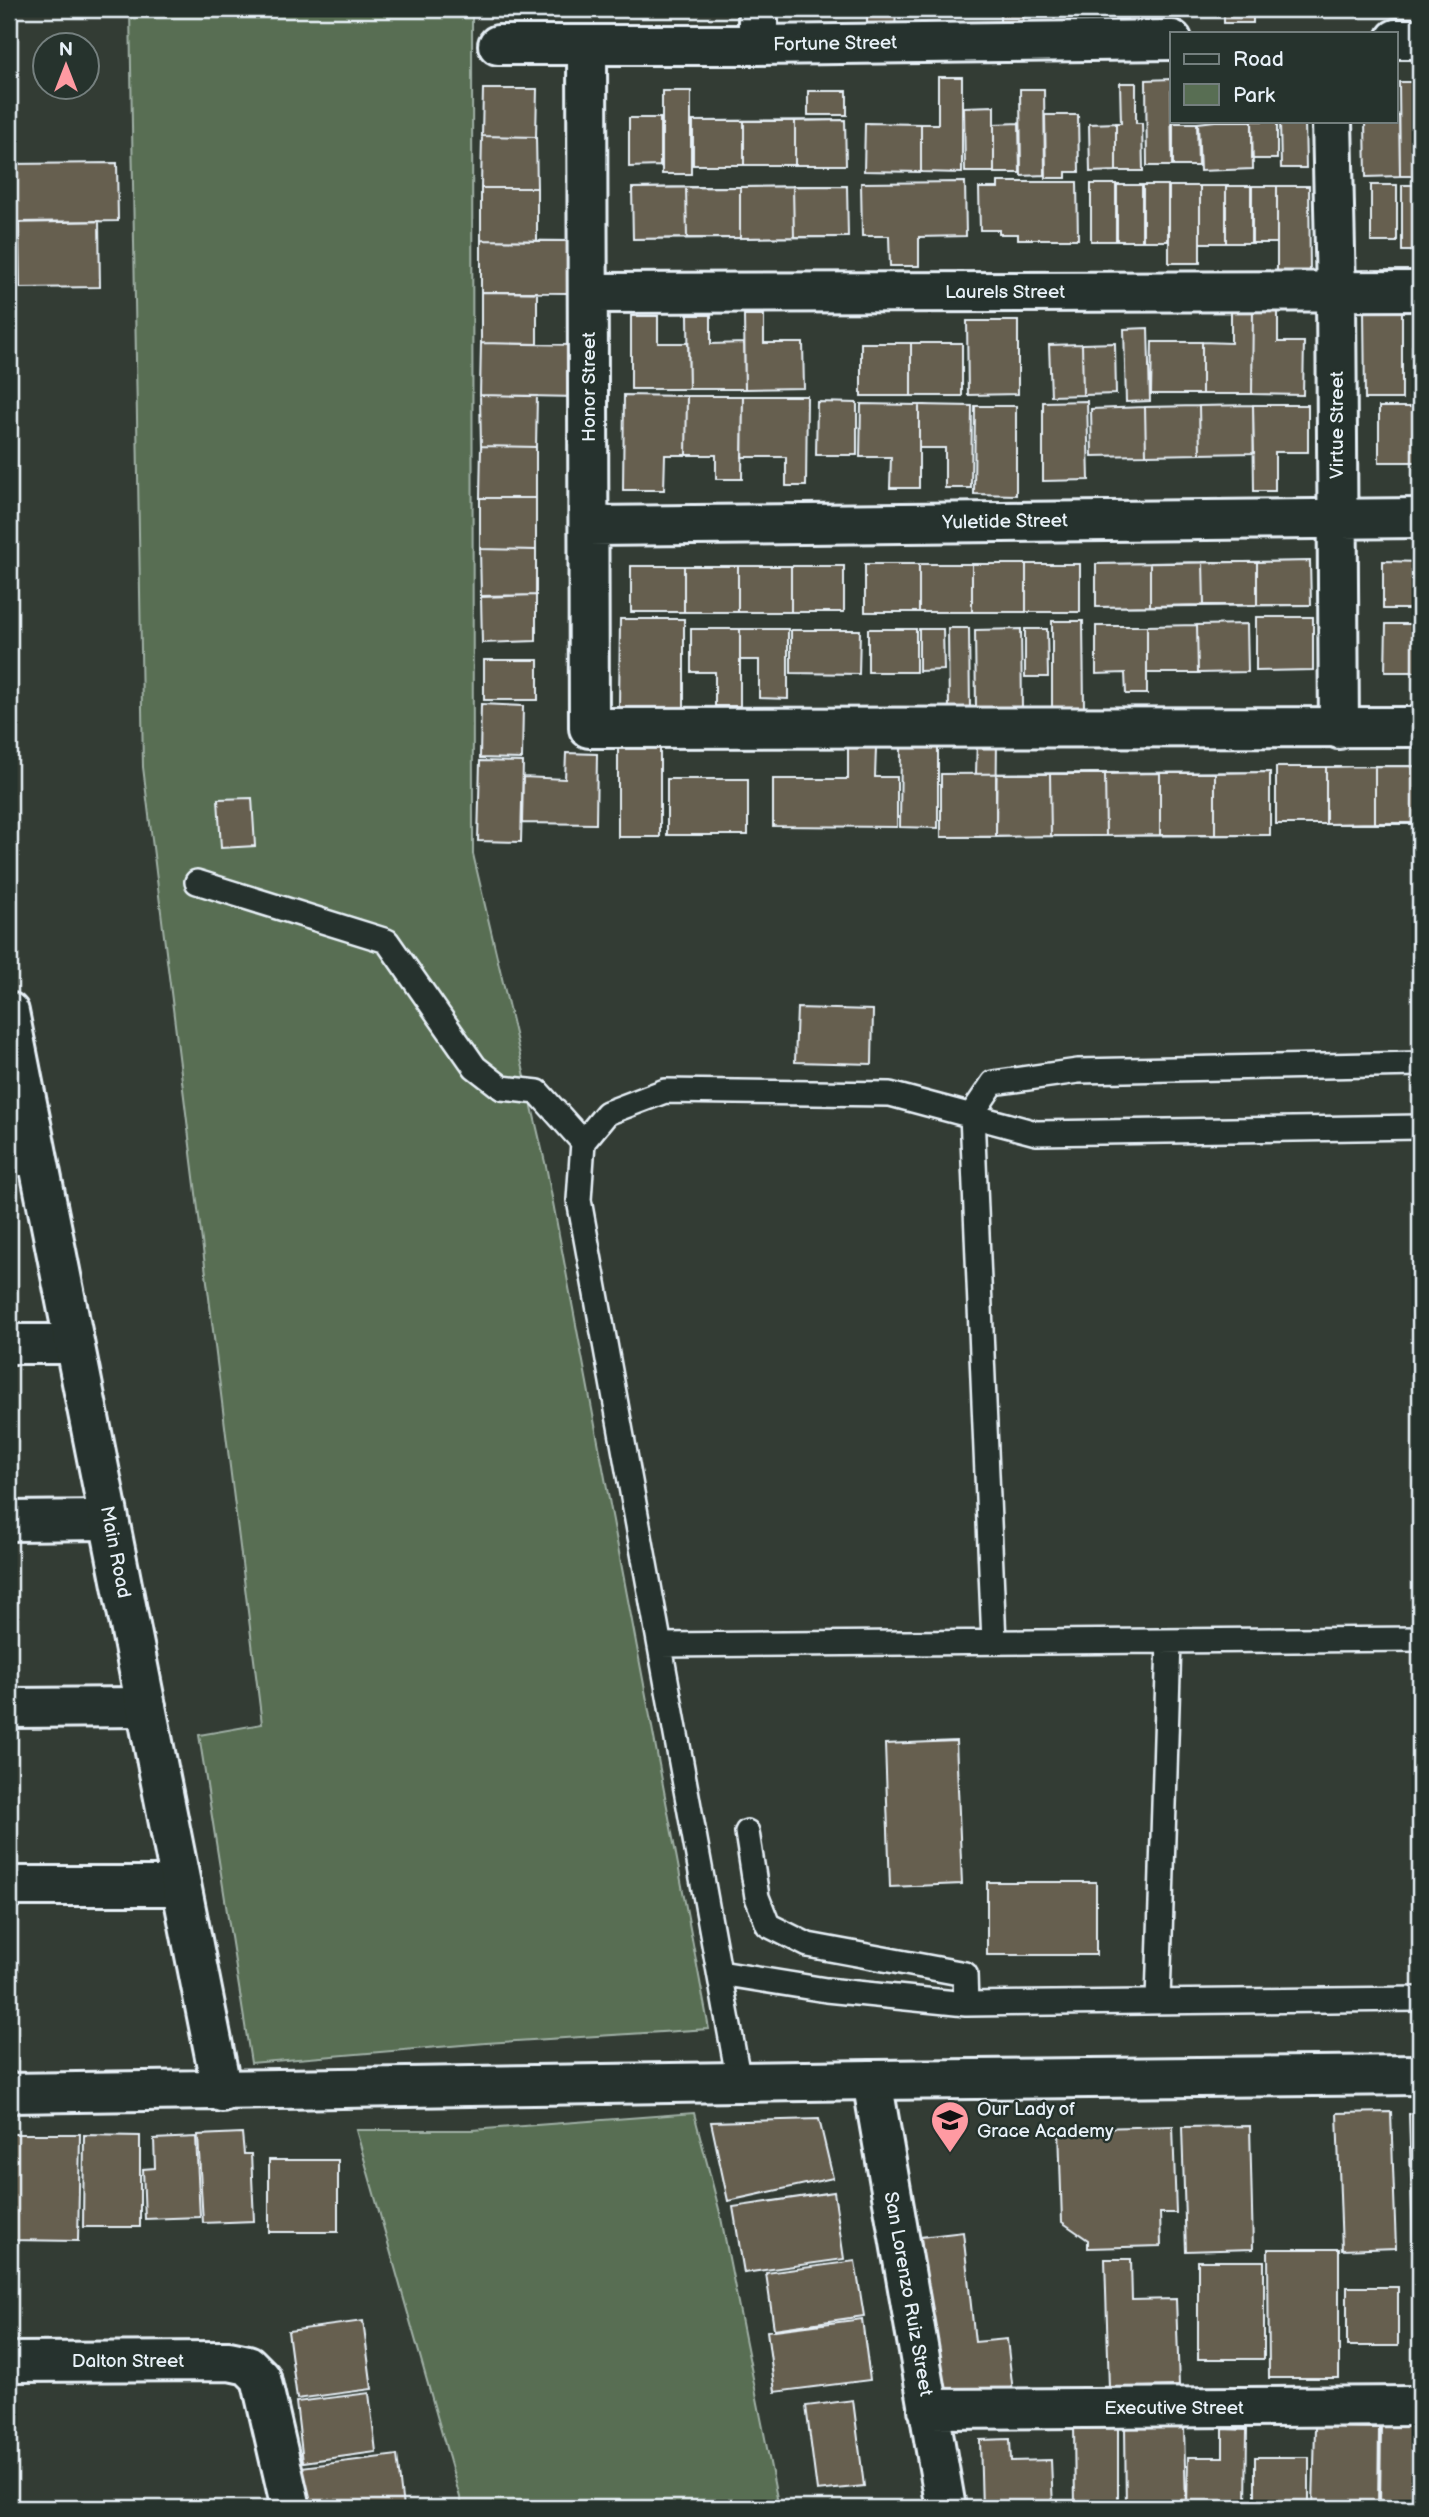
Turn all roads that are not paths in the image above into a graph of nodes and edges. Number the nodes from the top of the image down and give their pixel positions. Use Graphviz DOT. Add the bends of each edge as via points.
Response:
graph roads {
  1 [pos="758,27"];
  2 [pos="1398,39"];
  3 [pos="1420,39"];
  4 [pos="1170,40"];
  5 [pos="498,45"];
  6 [pos="587,45"];
  7 [pos="1332,122"];
  8 [pos="1336,292"];
  9 [pos="1420,292"];
  10 [pos="589,293"];
  11 [pos="1420,518"];
  12 [pos="1337,519"];
  13 [pos="589,526"];
  14 [pos="1420,727"];
  15 [pos="1339,729"];
  16 [pos="197,882"];
  17 [pos="9,1012"];
  18 [pos="1420,1064"];
  19 [pos="972,1114"];
  20 [pos="1420,1127"];
  21 [pos="583,1142"];
  22 [pos="23,1156"];
  23 [pos="74,1344"];
  24 [pos="9,1345"];
  25 [pos="108,1520"];
  26 [pos="9,1521"];
  27 [pos="1420,1639"];
  28 [pos="1169,1641"];
  29 [pos="994,1642"];
  30 [pos="660,1645"];
  31 [pos="146,1707"];
  32 [pos="9,1708"];
  33 [pos="747,1832"];
  34 [pos="9,1886"];
  35 [pos="181,1886"];
  36 [pos="720,1973"];
  37 [pos="1420,1999"];
  38 [pos="1158,2001"];
  39 [pos="966,2004"];
  40 [pos="1420,2075"];
  41 [pos="872,2080"];
  42 [pos="739,2082"];
  43 [pos="222,2092"];
  44 [pos="9,2093"];
  45 [pos="9,2362"];
  46 [pos="1420,2406"];
  47 [pos="928,2409"];
  48 [pos="291,2508"];
  49 [pos="946,2508"];
  1 -- 4 [label="street, Fortune Street"];
  1 -- 6 [label="street, Fortune Street"];
  2 -- 3 [label="street"];
  5 -- 6 [label="street, Fortune Street"];
  6 -- 10 [label="street, Honor Street"];
  7 -- 8 [label="street, Virtue Street"];
  8 -- 9 [label="street, Laurels Street"];
  8 -- 10 [label="street, Laurels Street"];
  8 -- 12 [label="street, Virtue Street"];
  10 -- 13 [label="street, Honor Street"];
  11 -- 12 [label="street, Yuletide Street"];
  12 -- 13 [label="street, Yuletide Street"];
  12 -- 15 [label="street, Virtue Street"];
  13 -- 15 [label="street, Honor Street" via="589,728"];
  14 -- 15 [label="street"];
  16 -- 21 [label="lane" via="387,941 475,1067 502,1088 538,1092"];
  17 -- 22 [label="street, Main Road"];
  18 -- 19 [label="lane" via="1078,1071 993,1083"];
  19 -- 20 [label="lane" via="1036,1133"];
  19 -- 21 [label="lane" via="890,1094 664,1091 607,1113"];
  19 -- 29 [label="lane"];
  21 -- 30 [label="lane" via="579,1200"];
  22 -- 23 [label="street, Main Road"];
  23 -- 24 [label="street"];
  23 -- 25 [label="street, Main Road"];
  25 -- 26 [label="street"];
  25 -- 31 [label="street, Main Road"];
  27 -- 28 [label="lane"];
  28 -- 29 [label="lane"];
  28 -- 38 [label="lane"];
  29 -- 30 [label="lane"];
  30 -- 36 [label="lane"];
  31 -- 32 [label="street"];
  31 -- 35 [label="street, Main Road"];
  33 -- 39 [label="lane" via="757,1897 768,1925 808,1945 965,1974"];
  34 -- 35 [label="street"];
  35 -- 43 [label="street, Main Road"];
  36 -- 39 [label="lane" via="826,1990"];
  36 -- 42 [label="lane"];
  37 -- 38 [label="lane"];
  38 -- 39 [label="lane"];
  40 -- 41 [label="street"];
  41 -- 42 [label="street"];
  41 -- 47 [label="street, San Lorenzo Ruiz Street"];
  42 -- 43 [label="street"];
  43 -- 44 [label="street"];
  45 -- 48 [label="street, Dalton Street" via="229,2361 248,2365 261,2378"];
  46 -- 47 [label="street, Executive Street"];
  47 -- 49 [label="street, San Lorenzo Ruiz Street"];
}
